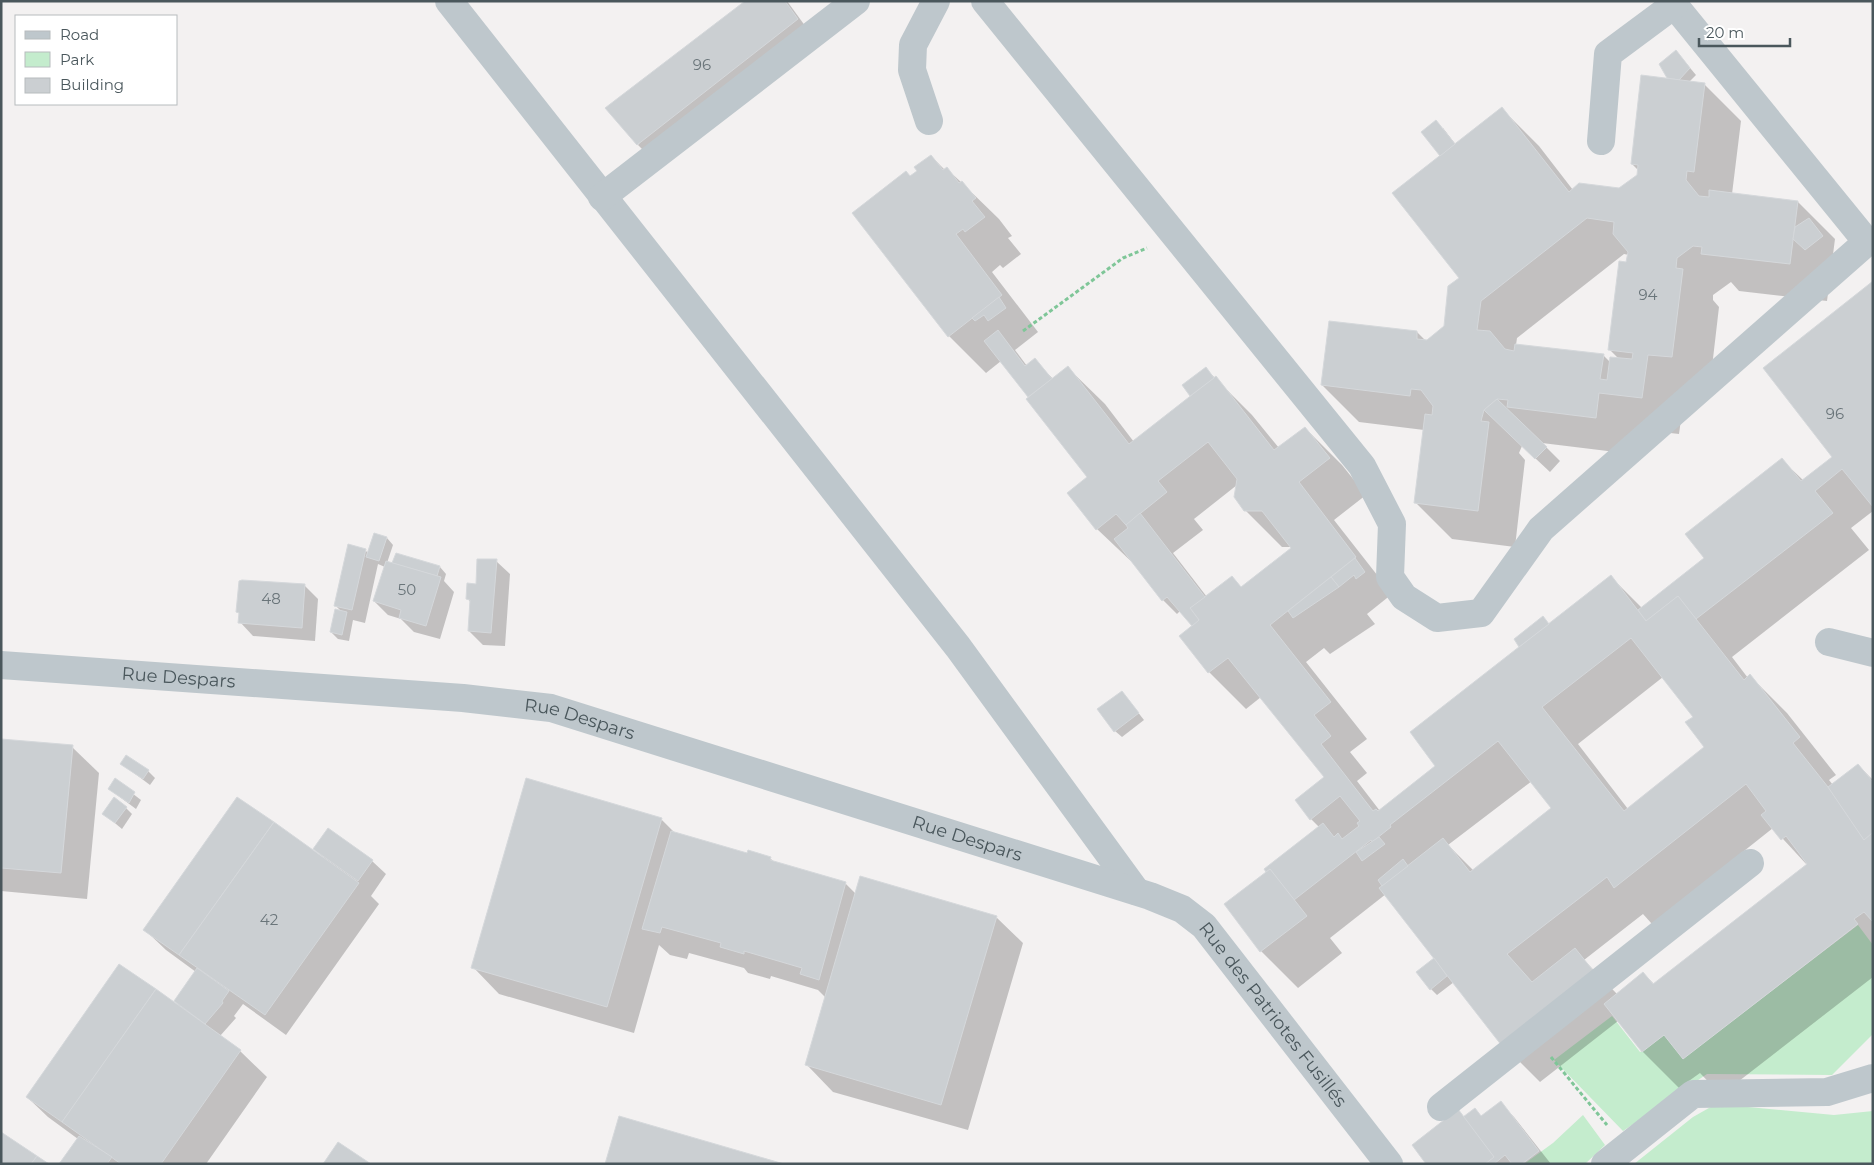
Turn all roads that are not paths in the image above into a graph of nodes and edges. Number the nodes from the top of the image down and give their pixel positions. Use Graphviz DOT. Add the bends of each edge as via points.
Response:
graph roads {
  1 [pos="449,1"];
  2 [pos="856,1"];
  3 [pos="936,1"];
  4 [pos="985,1"];
  5 [pos="1673,3"];
  6 [pos="929,121"];
  7 [pos="1601,141"];
  8 [pos="602,197"];
  9 [pos="1829,642"];
  10 [pos="1873,653"];
  11 [pos="1,665"];
  12 [pos="1750,863"];
  13 [pos="1136,891"];
  14 [pos="1873,1078"];
  15 [pos="1441,1108"];
  16 [pos="1615,1156"];
  17 [pos="1389,1164"];
  1 -- 8 [label="street"];
  2 -- 8 [label="street"];
  3 -- 6 [label="street" via="913,45 912,70"];
  4 -- 5 [label="street" via="1362,466 1392,524 1390,577 1404,597 1437,618 1481,613 1541,529 1867,242"];
  5 -- 7 [label="street" via="1608,54"];
  8 -- 13 [label="street" via="958,647"];
  9 -- 10 [label="street"];
  11 -- 13 [label="street, Rue Despars" via="463,698 551,708"];
  12 -- 15 [label="street"];
  13 -- 17 [label="street, Rue des Patriotes Fusillés" via="1182,909 1204,926"];
  14 -- 16 [label="street" via="1827,1092 1693,1094"];
}
